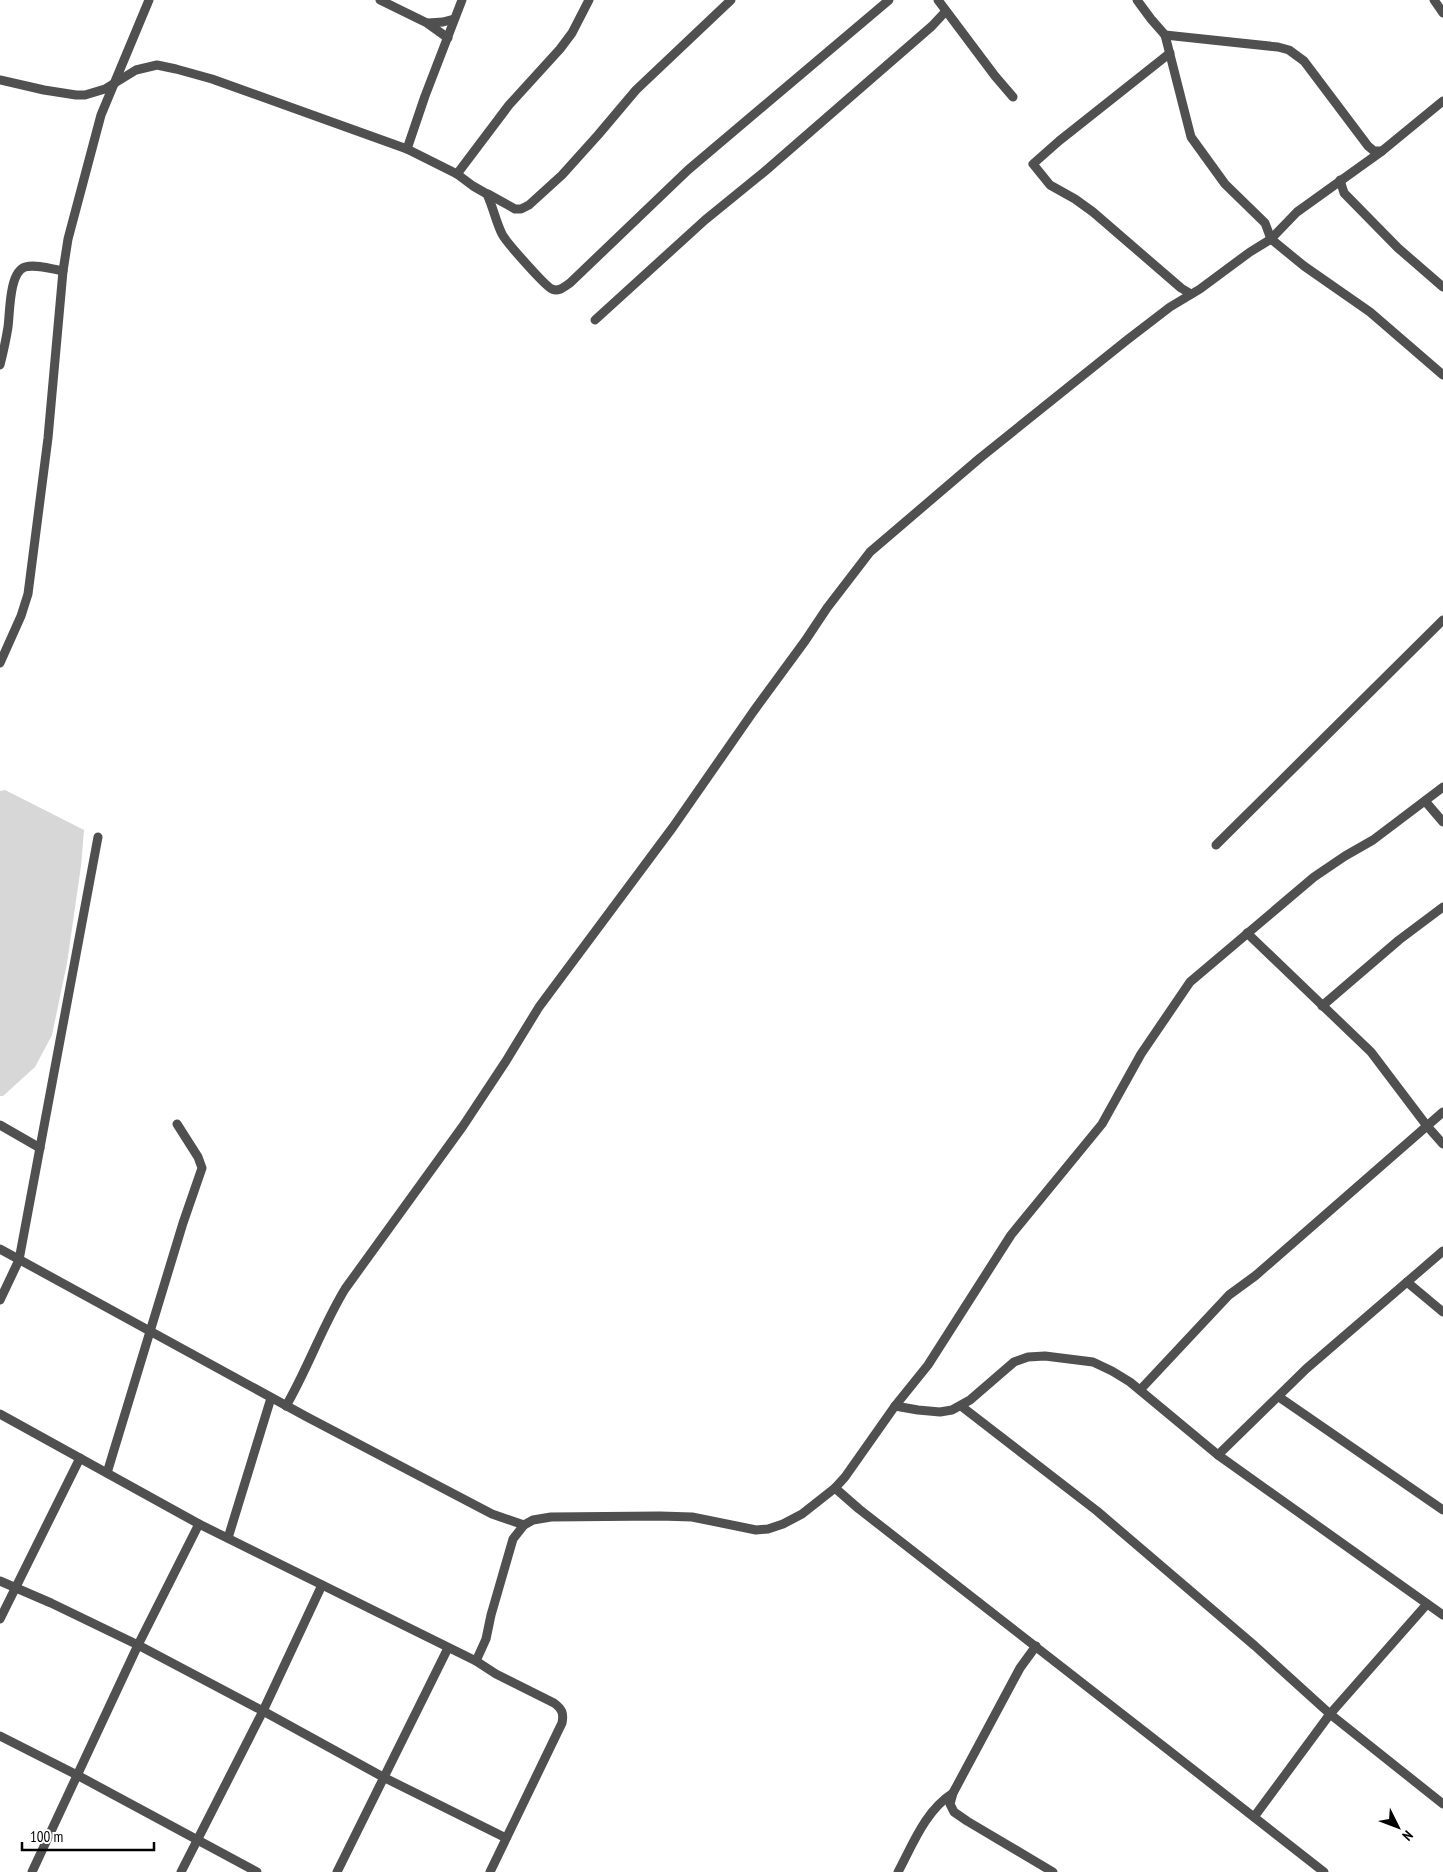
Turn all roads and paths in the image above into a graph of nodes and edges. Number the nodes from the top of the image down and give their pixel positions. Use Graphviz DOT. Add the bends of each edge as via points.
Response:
graph roads {
  1 [pos="148,0"];
  2 [pos="380,0"];
  3 [pos="462,0"];
  4 [pos="589,0"];
  5 [pos="731,0"];
  6 [pos="889,0"];
  7 [pos="938,0"];
  8 [pos="1137,0"];
  9 [pos="1434,0"];
  10 [pos="946,11"];
  11 [pos="1443,14"];
  12 [pos="454,19"];
  13 [pos="427,23"];
  14 [pos="1165,35"];
  15 [pos="448,38"];
  16 [pos="1170,53"];
  17 [pos="0,80"];
  18 [pos="115,82"];
  19 [pos="1013,97"];
  20 [pos="1443,101"];
  21 [pos="407,149"];
  22 [pos="1382,151"];
  23 [pos="457,174"];
  24 [pos="1340,180"];
  25 [pos="487,194"];
  26 [pos="1271,239"];
  27 [pos="63,271"];
  28 [pos="1443,287"];
  29 [pos="1191,294"];
  30 [pos="595,320"];
  31 [pos="0,365"];
  32 [pos="1443,375"];
  33 [pos="1443,620"];
  34 [pos="0,663"];
  35 [pos="1443,787"];
  36 [pos="1426,801"];
  37 [pos="1443,822"];
  38 [pos="98,837"];
  39 [pos="1216,845"];
  40 [pos="1443,907"];
  41 [pos="1247,933"];
  42 [pos="1322,1006"];
  43 [pos="1443,1112"];
  44 [pos="177,1124"];
  45 [pos="0,1125"];
  46 [pos="1427,1126"];
  47 [pos="1443,1144"];
  48 [pos="40,1148"];
  49 [pos="0,1249"];
  50 [pos="1443,1252"];
  51 [pos="19,1260"];
  52 [pos="1406,1282"];
  53 [pos="0,1300"];
  54 [pos="1443,1312"];
  55 [pos="150,1331"];
  56 [pos="1140,1390"];
  57 [pos="1278,1397"];
  58 [pos="271,1398"];
  59 [pos="286,1406"];
  60 [pos="895,1406"];
  61 [pos="961,1406"];
  62 [pos="0,1414"];
  63 [pos="1218,1455"];
  64 [pos="80,1458"];
  65 [pos="106,1473"];
  66 [pos="835,1488"];
  67 [pos="1443,1510"];
  68 [pos="199,1524"];
  69 [pos="524,1525"];
  70 [pos="228,1538"];
  71 [pos="0,1581"];
  72 [pos="322,1585"];
  73 [pos="15,1588"];
  74 [pos="1427,1604"];
  75 [pos="1443,1615"];
  76 [pos="0,1619"];
  77 [pos="138,1645"];
  78 [pos="1036,1646"];
  79 [pos="448,1648"];
  80 [pos="476,1661"];
  81 [pos="263,1711"];
  82 [pos="1330,1714"];
  83 [pos="0,1736"];
  84 [pos="77,1775"];
  85 [pos="383,1777"];
  86 [pos="953,1793"];
  87 [pos="1443,1804"];
  88 [pos="1254,1817"];
  89 [pos="506,1838"];
  90 [pos="196,1840"];
  91 [pos="32,1872"];
  92 [pos="181,1872"];
  93 [pos="258,1872"];
  94 [pos="337,1872"];
  95 [pos="490,1872"];
  96 [pos="898,1872"];
  97 [pos="1053,1872"];
  98 [pos="1324,1872"];
  1 -- 18 [label="street"];
  2 -- 13 [label="street"];
  3 -- 12 [label="street"];
  4 -- 23 [label="street" via="560,49 509,105"];
  5 -- 25 [label="street" via="636,90 562,175 529,205 515,209"];
  6 -- 25 [label="street" via="688,170 561,290 548,287 503,235"];
  7 -- 10 [label="street"];
  8 -- 14 [label="street"];
  9 -- 11 [label="street"];
  10 -- 19 [label="street"];
  10 -- 30 [label="street"];
  12 -- 13 [label="street"];
  12 -- 15 [label="street"];
  13 -- 15 [label="street"];
  14 -- 16 [label="street"];
  14 -- 22 [label="street" via="1289,50 1304,61 1368,146 1374,151"];
  15 -- 21 [label="street"];
  16 -- 26 [label="street" via="1191,137 1225,184 1265,223"];
  16 -- 29 [label="street" via="1033,164 1050,185 1089,208"];
  17 -- 18 [label="street" via="76,95 105,89"];
  18 -- 21 [label="street" via="136,70 157,65 176,69"];
  18 -- 27 [label="street" via="93,142"];
  20 -- 22 [label="street"];
  21 -- 23 [label="street"];
  22 -- 24 [label="street"];
  23 -- 25 [label="street"];
  24 -- 26 [label="street" via="1297,212"];
  24 -- 28 [label="street" via="1341,189 1349,198 1398,248"];
  26 -- 29 [label="street"];
  26 -- 32 [label="street" via="1370,312"];
  27 -- 31 [label="street" via="30,266 17,272"];
  27 -- 34 [label="street" via="48,438 28,594"];
  29 -- 59 [label="street" via="1012,431 890,534 864,560 673,827 539,1007 463,1126 345,1290 331,1312"];
  33 -- 39 [label="street"];
  35 -- 36 [label="street"];
  36 -- 37 [label="street"];
  36 -- 41 [label="street" via="1373,840 1314,876"];
  38 -- 48 [label="street"];
  40 -- 42 [label="street" via="1391,946"];
  41 -- 42 [label="street"];
  41 -- 60 [label="street" via="1200,972 1186,988 1141,1054 1102,1124 1011,1235 928,1365"];
  42 -- 46 [label="street" via="1371,1052"];
  43 -- 46 [label="street"];
  44 -- 55 [label="street" via="202,1168"];
  45 -- 48 [label="street"];
  46 -- 47 [label="street"];
  46 -- 56 [label="street" via="1229,1295"];
  48 -- 51 [label="street"];
  49 -- 51 [label="street"];
  50 -- 52 [label="street"];
  51 -- 53 [label="street"];
  51 -- 55 [label="street"];
  52 -- 54 [label="street"];
  52 -- 57 [label="street" via="1306,1368"];
  55 -- 58 [label="street"];
  55 -- 65 [label="street"];
  56 -- 61 [label="street" via="1094,1362 1037,1356 1014,1362"];
  56 -- 63 [label="street"];
  57 -- 63 [label="street"];
  57 -- 67 [label="street"];
  58 -- 59 [label="street"];
  58 -- 70 [label="street"];
  59 -- 69 [label="street" via="492,1514"];
  60 -- 61 [label="street" via="940,1412"];
  60 -- 66 [label="street"];
  61 -- 82 [label="street" via="1137,1544"];
  62 -- 64 [label="street"];
  63 -- 74 [label="street"];
  64 -- 65 [label="street"];
  64 -- 73 [label="street"];
  65 -- 68 [label="street"];
  66 -- 69 [label="street" via="802,1514 768,1529 660,1516 551,1517"];
  66 -- 78 [label="street"];
  68 -- 70 [label="street"];
  68 -- 77 [label="street"];
  69 -- 80 [label="street" via="510,1547 486,1639"];
  70 -- 72 [label="street"];
  71 -- 73 [label="street"];
  72 -- 79 [label="street"];
  72 -- 81 [label="street"];
  73 -- 76 [label="street"];
  73 -- 77 [label="street"];
  74 -- 75 [label="street"];
  74 -- 82 [label="street"];
  77 -- 81 [label="street"];
  77 -- 84 [label="street"];
  78 -- 86 [label="street" via="1020,1668"];
  78 -- 88 [label="street"];
  79 -- 80 [label="street"];
  79 -- 85 [label="street"];
  80 -- 89 [label="street" via="554,1702 563,1714 562,1723"];
  81 -- 85 [label="street"];
  81 -- 90 [label="street"];
  82 -- 87 [label="street"];
  82 -- 88 [label="street"];
  83 -- 84 [label="street"];
  84 -- 90 [label="street"];
  84 -- 91 [label="street"];
  85 -- 89 [label="street"];
  85 -- 94 [label="street"];
  86 -- 96 [label="street" via="927,1818"];
  86 -- 97 [label="street" via="950,1804 959,1815"];
  88 -- 98 [label="street"];
  89 -- 95 [label="street"];
  90 -- 92 [label="street"];
  90 -- 93 [label="street"];
}
